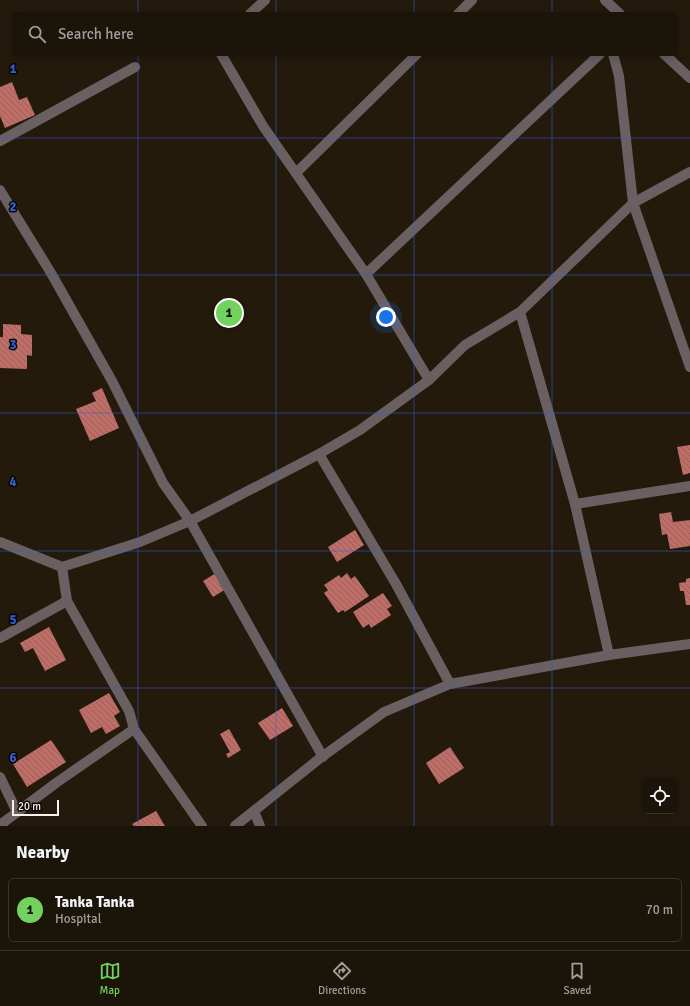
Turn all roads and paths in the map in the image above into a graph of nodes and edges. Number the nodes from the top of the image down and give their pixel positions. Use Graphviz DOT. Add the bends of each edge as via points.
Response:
graph roads {
  1 [pos="265,0"];
  2 [pos="472,0"];
  3 [pos="605,0"];
  4 [pos="252,12"];
  5 [pos="460,12"];
  6 [pos="618,12"];
  7 [pos="222,56"];
  8 [pos="416,56"];
  9 [pos="598,56"];
  10 [pos="614,56"];
  11 [pos="666,56"];
  12 [pos="135,67"];
  13 [pos="690,78"];
  14 [pos="0,141"];
  15 [pos="690,172"];
  16 [pos="296,173"];
  17 [pos="0,190"];
  18 [pos="634,203"];
  19 [pos="366,274"];
  20 [pos="520,312"];
  21 [pos="690,367"];
  22 [pos="429,380"];
  23 [pos="319,454"];
  24 [pos="690,486"];
  25 [pos="575,504"];
  26 [pos="190,521"];
  27 [pos="0,542"];
  28 [pos="62,567"];
  29 [pos="67,601"];
  30 [pos="0,638"];
  31 [pos="690,644"];
  32 [pos="610,655"];
  33 [pos="450,684"];
  34 [pos="134,729"];
  35 [pos="323,756"];
  36 [pos="0,777"];
  37 [pos="254,810"];
  38 [pos="17,812"];
  39 [pos="0,825"];
  40 [pos="202,826"];
  41 [pos="235,826"];
  42 [pos="260,826"];
  1 -- 4 [label="street"];
  2 -- 5 [label="street"];
  3 -- 6 [label="street"];
  7 -- 16 [label="street" via="263,126"];
  8 -- 16 [label="street"];
  9 -- 19 [label="street"];
  10 -- 18 [label="street" via="619,76"];
  11 -- 13 [label="street"];
  12 -- 14 [label="street"];
  15 -- 18 [label="street"];
  16 -- 19 [label="street"];
  17 -- 26 [label="street" via="51,273 112,381 163,483"];
  18 -- 20 [label="street"];
  18 -- 21 [label="street"];
  19 -- 22 [label="street"];
  20 -- 22 [label="street" via="465,345"];
  20 -- 25 [label="street"];
  22 -- 23 [label="street" via="360,430"];
  23 -- 26 [label="street"];
  23 -- 33 [label="street" via="396,584"];
  24 -- 25 [label="street"];
  25 -- 32 [label="street"];
  26 -- 28 [label="street" via="140,542"];
  26 -- 35 [label="street"];
  27 -- 28 [label="street"];
  28 -- 29 [label="street"];
  29 -- 30 [label="street"];
  29 -- 34 [label="street" via="129,711"];
  31 -- 32 [label="street"];
  32 -- 33 [label="street"];
  33 -- 35 [label="street" via="384,712"];
  34 -- 38 [label="street"];
  34 -- 40 [label="street"];
  35 -- 37 [label="street"];
  36 -- 38 [label="street"];
  37 -- 41 [label="street"];
  37 -- 42 [label="street"];
  38 -- 39 [label="street"];
}
